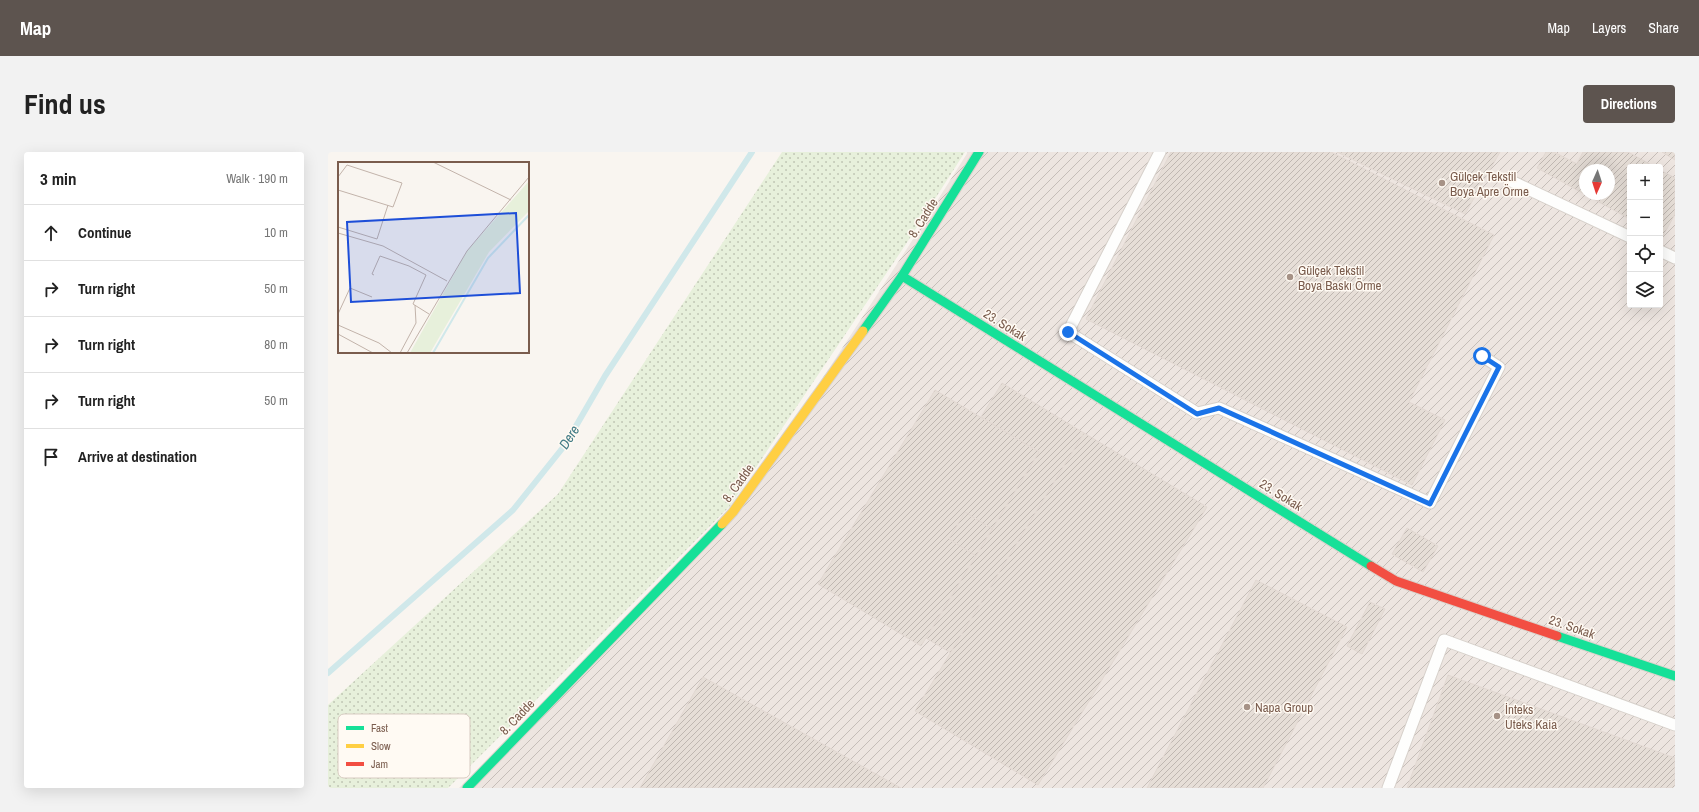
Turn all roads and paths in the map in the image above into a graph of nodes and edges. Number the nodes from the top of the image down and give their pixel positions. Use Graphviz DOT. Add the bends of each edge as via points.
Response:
graph roads {
  1 [pos="979,152"];
  2 [pos="1160,152"];
  3 [pos="1509,180"];
  4 [pos="1628,236"];
  5 [pos="1663,252"];
  6 [pos="1675,258"];
  7 [pos="902,276"];
  8 [pos="1482,356"];
  9 [pos="1675,676"];
  10 [pos="1675,725"];
  11 [pos="467,788"];
  12 [pos="1388,788"];
  1 -- 7 [label="street, 8. Cadde"];
  2 -- 8 [label="lane" via="1068,332 1197,414 1219,408 1430,504 1499,367"];
  3 -- 4 [label="lane"];
  5 -- 6 [label="lane"];
  7 -- 9 [label="street, 23. Sokak" via="1396,581"];
  7 -- 11 [label="street, 8. Cadde" via="733,512"];
  10 -- 12 [label="lane" via="1444,640"];
}
